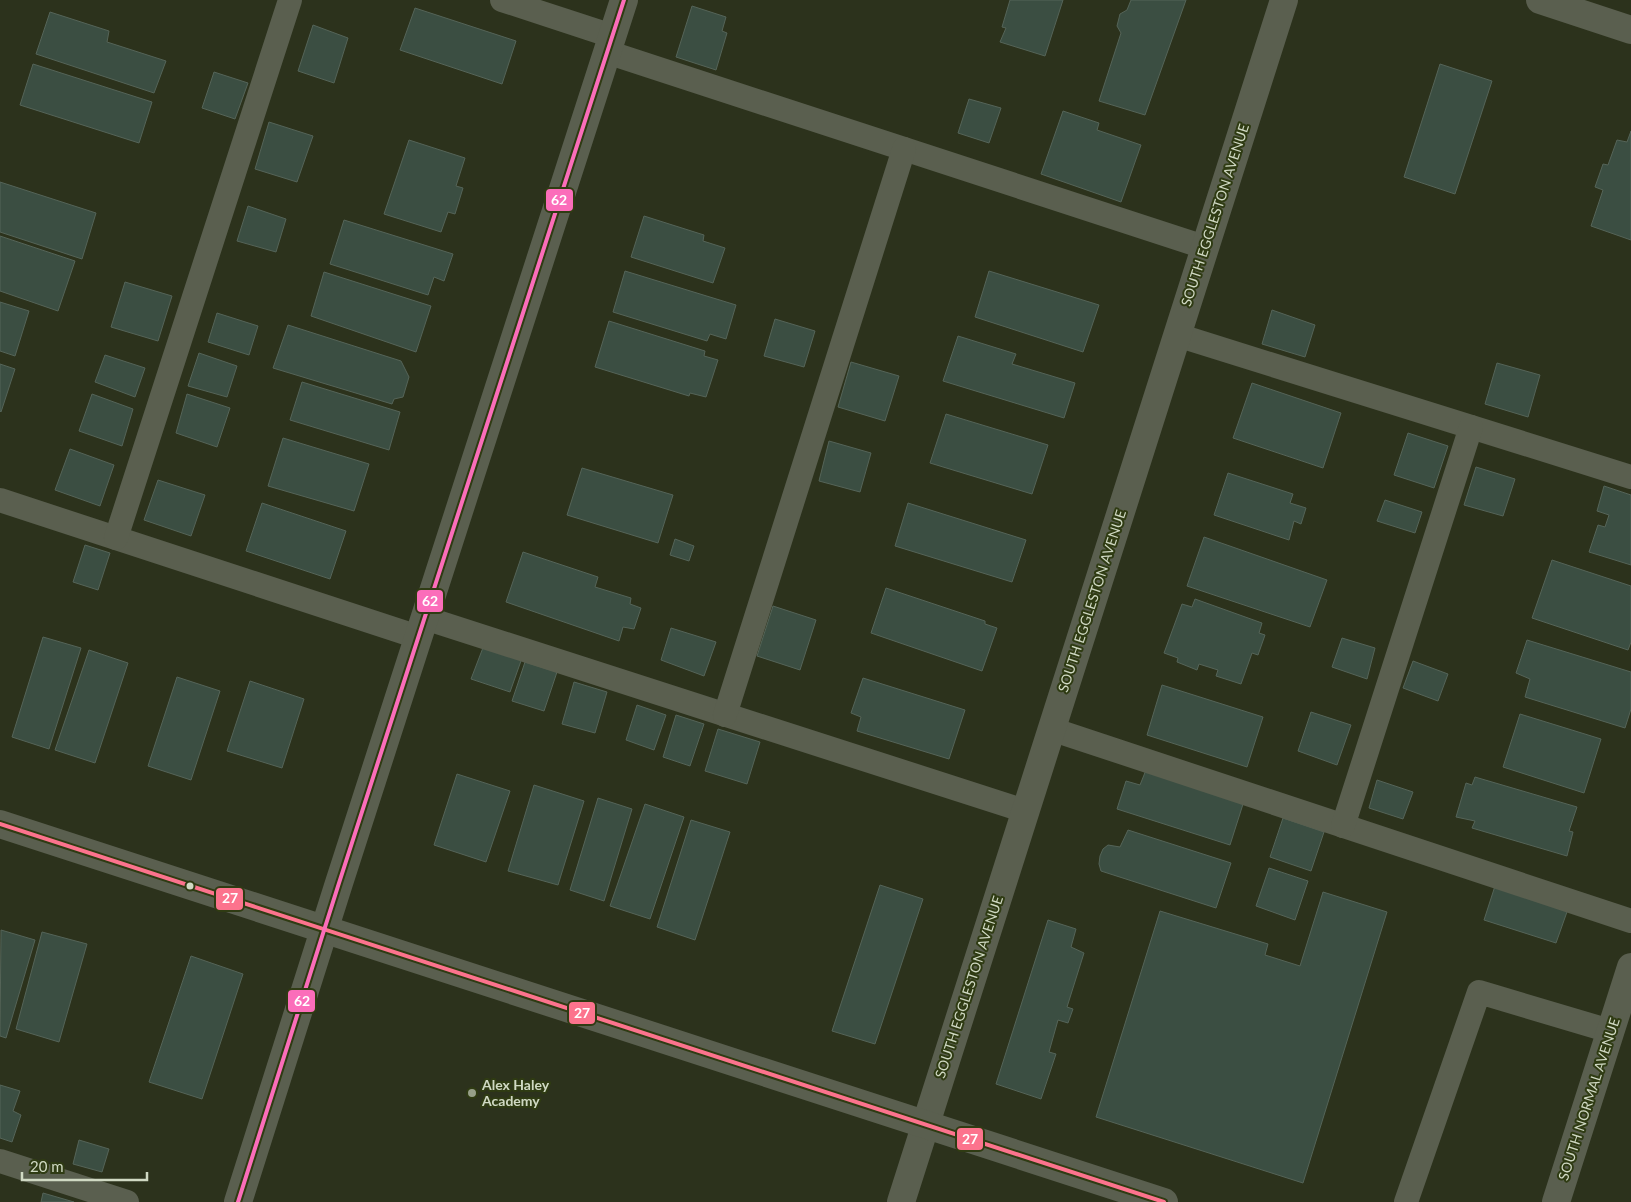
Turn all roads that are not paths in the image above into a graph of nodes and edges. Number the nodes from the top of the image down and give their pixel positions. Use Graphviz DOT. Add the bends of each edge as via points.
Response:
graph roads {
  1 [pos="290,0"];
  2 [pos="502,0"];
  3 [pos="624,0"];
  4 [pos="1284,0"];
  5 [pos="1540,0"];
  6 [pos="1631,30"];
  7 [pos="610,44"];
  8 [pos="904,149"];
  9 [pos="1204,247"];
  10 [pos="1177,335"];
  11 [pos="1471,427"];
  12 [pos="1631,476"];
  13 [pos="0,500"];
  14 [pos="116,538"];
  15 [pos="421,628"];
  16 [pos="726,715"];
  17 [pos="1051,729"];
  18 [pos="1025,810"];
  19 [pos="0,824"];
  20 [pos="1343,826"];
  21 [pos="1631,921"];
  22 [pos="324,930"];
  23 [pos="1631,967"];
  24 [pos="1625,1007"];
  25 [pos="1610,1031"];
  26 [pos="925,1125"];
  27 [pos="0,1161"];
  28 [pos="127,1202"];
  29 [pos="238,1202"];
  30 [pos="901,1202"];
  31 [pos="1164,1202"];
  32 [pos="1406,1202"];
  33 [pos="1556,1202"];
  1 -- 14 [label="lane"];
  2 -- 7 [label="lane"];
  3 -- 7 [label="street"];
  4 -- 9 [label="street, SOUTH EGGLESTON AVENUE"];
  5 -- 6 [label="street"];
  7 -- 8 [label="lane"];
  7 -- 15 [label="street"];
  8 -- 9 [label="lane"];
  8 -- 16 [label="lane"];
  9 -- 10 [label="street, SOUTH EGGLESTON AVENUE"];
  10 -- 11 [label="lane"];
  10 -- 17 [label="street, SOUTH EGGLESTON AVENUE"];
  11 -- 12 [label="lane"];
  11 -- 20 [label="lane"];
  13 -- 14 [label="lane"];
  14 -- 15 [label="lane"];
  15 -- 16 [label="lane"];
  15 -- 22 [label="street"];
  16 -- 18 [label="lane"];
  17 -- 18 [label="street, SOUTH EGGLESTON AVENUE"];
  17 -- 20 [label="lane"];
  18 -- 26 [label="street, SOUTH EGGLESTON AVENUE"];
  19 -- 22 [label="street"];
  20 -- 21 [label="lane"];
  22 -- 26 [label="street"];
  22 -- 29 [label="street"];
  23 -- 24 [label="street, SOUTH NORMAL AVENUE"];
  24 -- 25 [label="street, SOUTH NORMAL AVENUE"];
  25 -- 32 [label="lane" via="1479,992"];
  25 -- 33 [label="street, SOUTH NORMAL AVENUE"];
  26 -- 30 [label="street, SOUTH EGGLESTON AVENUE"];
  26 -- 31 [label="street"];
  27 -- 28 [label="lane"];
}
